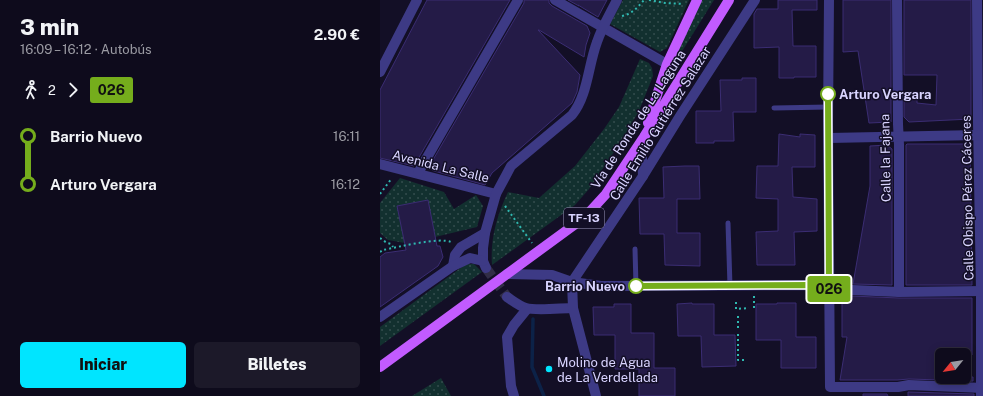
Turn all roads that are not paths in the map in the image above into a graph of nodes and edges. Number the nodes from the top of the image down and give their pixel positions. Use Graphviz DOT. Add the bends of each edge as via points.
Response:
graph roads {
  1 [pos="417,0"];
  2 [pos="518,0"];
  3 [pos="555,0"];
  4 [pos="617,0"];
  5 [pos="729,0"];
  6 [pos="754,0"];
  7 [pos="829,0"];
  8 [pos="897,0"];
  9 [pos="978,0"];
  10 [pos="696,2"];
  11 [pos="602,27"];
  12 [pos="667,64"];
  13 [pos="380,72"];
  14 [pos="828,106"];
  15 [pos="774,108"];
  16 [pos="898,136"];
  17 [pos="981,136"];
  18 [pos="828,138"];
  19 [pos="642,139"];
  20 [pos="380,164"];
  21 [pos="418,173"];
  22 [pos="643,176"];
  23 [pos="496,194"];
  24 [pos="728,223"];
  25 [pos="485,233"];
  26 [pos="636,249"];
  27 [pos="453,266"];
  28 [pos="507,274"];
  29 [pos="572,282"];
  30 [pos="636,286"];
  31 [pos="730,286"];
  32 [pos="829,289"];
  33 [pos="982,291"];
  34 [pos="899,292"];
  35 [pos="507,297"];
  36 [pos="573,308"];
  37 [pos="527,309"];
  38 [pos="380,317"];
  39 [pos="380,367"];
  40 [pos="982,390"];
  41 [pos="898,391"];
  42 [pos="514,396"];
  43 [pos="596,396"];
  1 -- 13 [label="street"];
  2 -- 21 [label="street"];
  3 -- 11 [label="street"];
  4 -- 11 [label="street"];
  5 -- 19 [label="main road, Vía de Ronda de La Laguna / TF-13"];
  6 -- 22 [label="street, Calle Emilio Gutiérrez Salazar"];
  7 -- 14 [label="street"];
  8 -- 16 [label="street, Calle la Fajana"];
  9 -- 17 [label="street, Calle Obispo Pérez Cáceres"];
  10 -- 12 [label="main road"];
  11 -- 12 [label="street"];
  11 -- 23 [label="street" via="578,108 511,166"];
  12 -- 19 [label="main road"];
  14 -- 15 [label="lane"];
  14 -- 18 [label="street"];
  16 -- 17 [label="street"];
  16 -- 18 [label="street"];
  16 -- 34 [label="street, Calle la Fajana"];
  17 -- 33 [label="street, Calle Obispo Pérez Cáceres"];
  18 -- 32 [label="street"];
  19 -- 22 [label="street"];
  19 -- 28 [label="main road, Vía de Ronda de La Laguna / TF-13" via="606,194 585,217"];
  20 -- 21 [label="street, Avenida La Salle"];
  21 -- 23 [label="street, Avenida La Salle"];
  22 -- 29 [label="street, Calle Emilio Gutiérrez Salazar"];
  23 -- 25 [label="street"];
  24 -- 31 [label="lane"];
  25 -- 27 [label="street" via="461,247 454,255"];
  25 -- 27 [label="street" via="485,264 470,258"];
  26 -- 30 [label="lane"];
  27 -- 38 [label="street"];
  28 -- 29 [label="street" via="552,275"];
  28 -- 39 [label="main road, Vía de Ronda de La Laguna / TF-13"];
  29 -- 30 [label="street" via="601,286"];
  29 -- 36 [label="street"];
  30 -- 31 [label="street"];
  31 -- 32 [label="street" via="812,285"];
  32 -- 34 [label="street"];
  32 -- 41 [label="street" via="830,387"];
  33 -- 34 [label="street"];
  33 -- 40 [label="street, Calle Obispo Pérez Cáceres"];
  35 -- 37 [label="street"];
  36 -- 37 [label="street"];
  36 -- 43 [label="street"];
  37 -- 42 [label="street" via="507,337"];
  40 -- 41 [label="street" via="909,385"];
}
